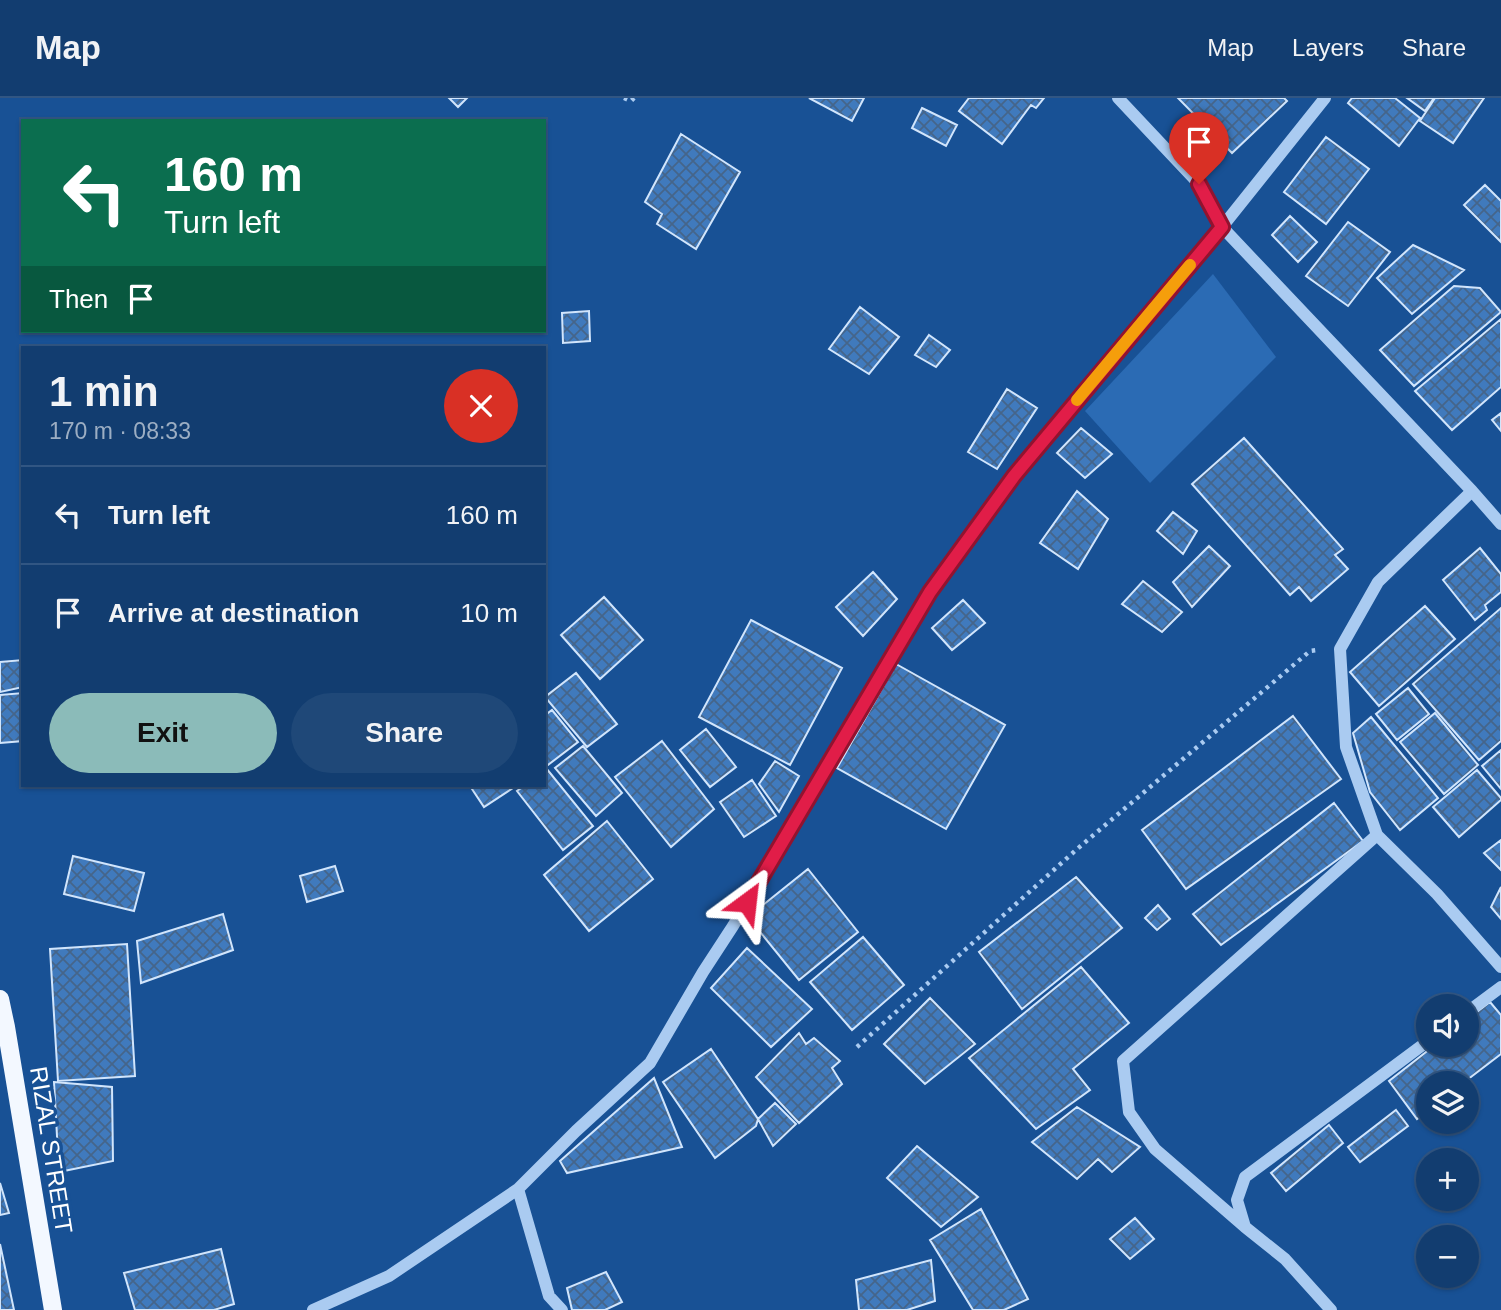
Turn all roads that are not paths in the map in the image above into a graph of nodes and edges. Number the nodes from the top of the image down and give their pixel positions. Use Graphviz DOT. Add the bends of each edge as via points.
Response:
graph roads {
  1 [pos="1118,98"];
  2 [pos="1325,98"];
  3 [pos="1222,227"];
  4 [pos="1472,491"];
  5 [pos="1501,524"];
  6 [pos="1377,835"];
  7 [pos="1501,967"];
  8 [pos="1501,987"];
  9 [pos="0,999"];
  10 [pos="1479,1003"];
  11 [pos="3,1028"];
  12 [pos="1416,1050"];
  13 [pos="518,1189"];
  14 [pos="1245,1227"];
  15 [pos="53,1310"];
  16 [pos="313,1310"];
  17 [pos="562,1310"];
  18 [pos="1331,1310"];
  1 -- 3 [label="street" via="1199,184"];
  2 -- 3 [label="street"];
  3 -- 4 [label="street"];
  3 -- 13 [label="street" via="1014,476 930,592 650,1063"];
  4 -- 5 [label="street"];
  4 -- 6 [label="street" via="1378,582 1340,649 1346,747"];
  6 -- 7 [label="street"];
  6 -- 14 [label="street" via="1123,1061 1129,1112 1156,1149"];
  8 -- 10 [label="street"];
  9 -- 11 [label="main road, RIZAL STREET"];
  11 -- 15 [label="main road, RIZAL STREET"];
  12 -- 14 [label="street" via="1245,1177 1237,1200"];
  13 -- 16 [label="street" via="389,1276"];
  13 -- 17 [label="street" via="549,1296"];
  14 -- 18 [label="street" via="1286,1259"];
}
